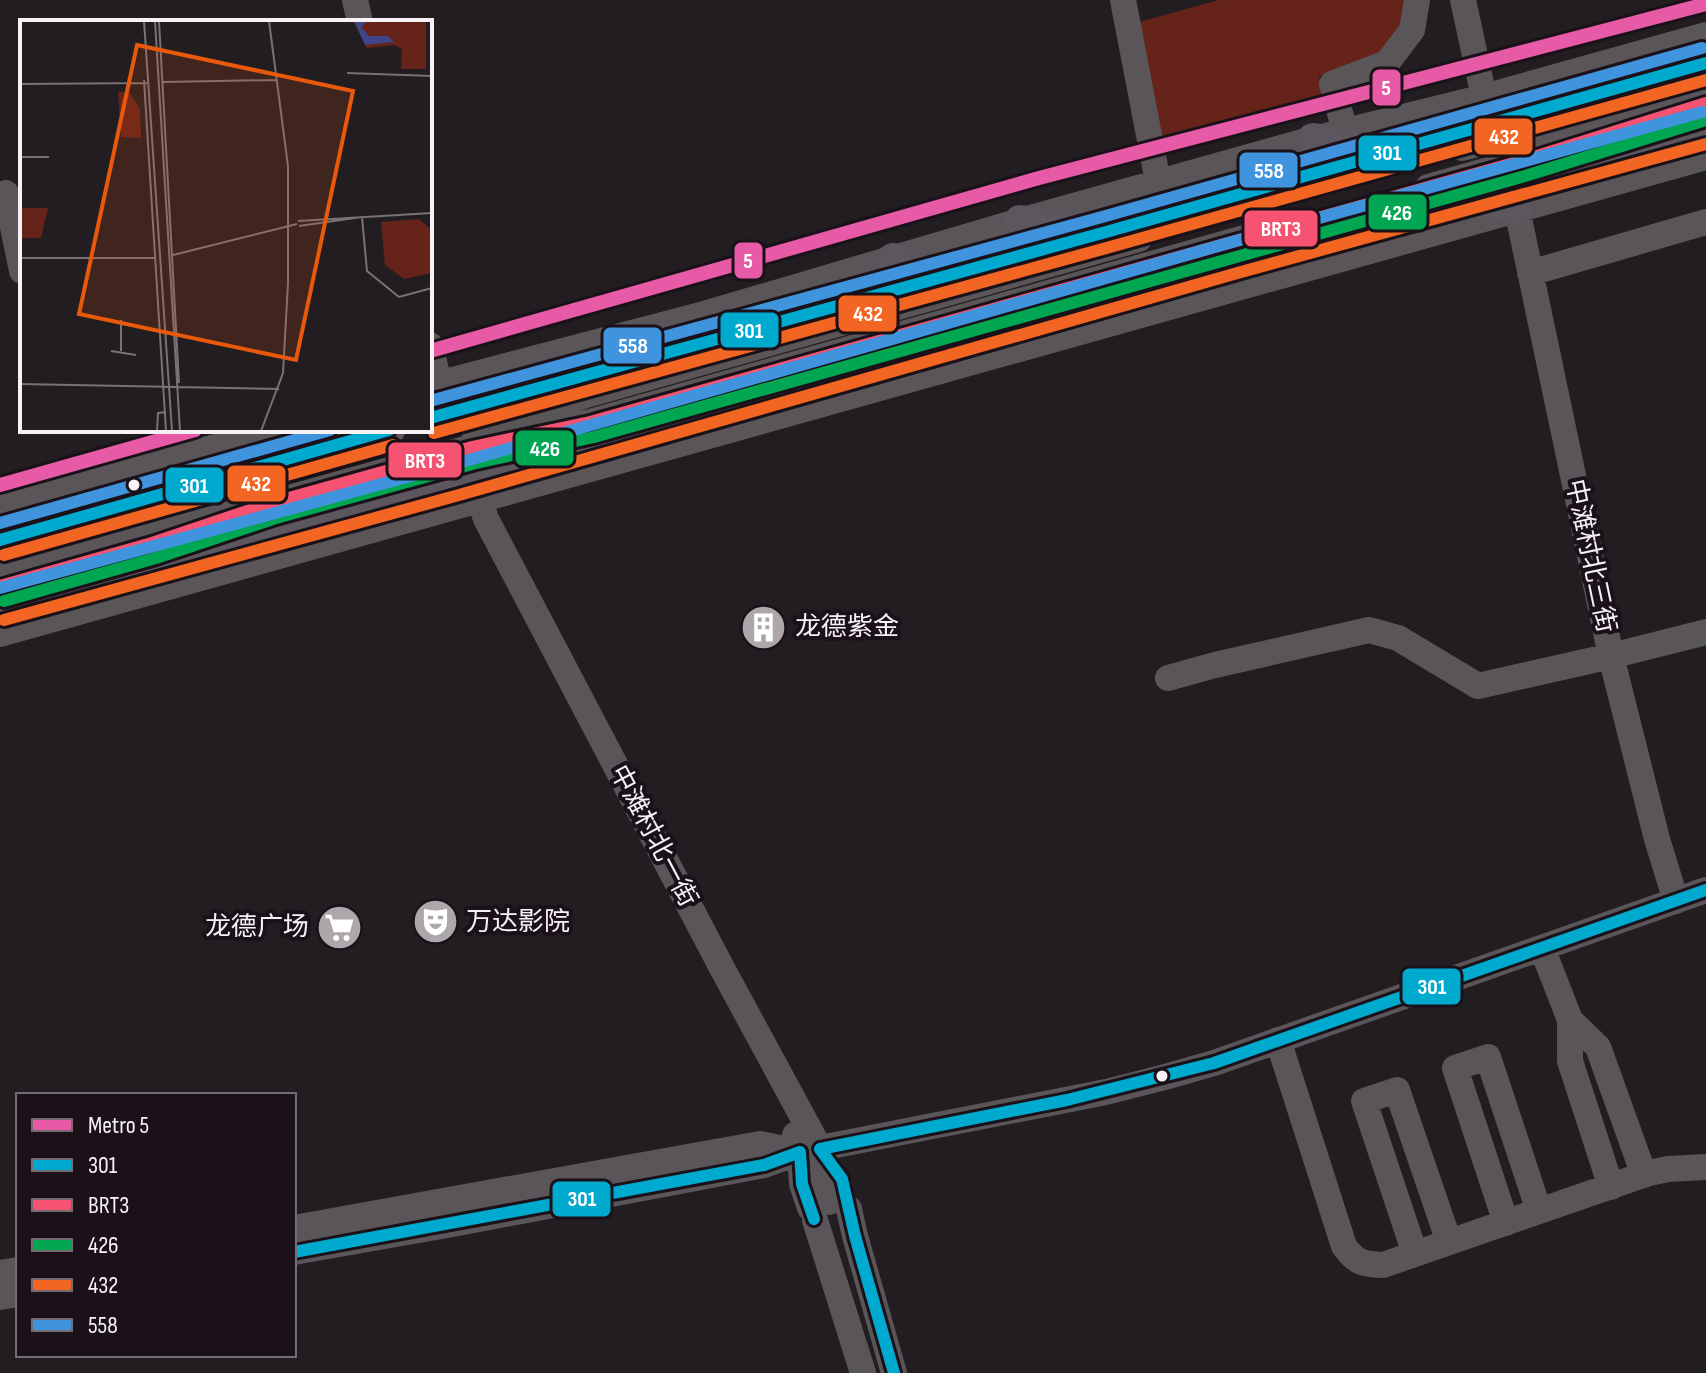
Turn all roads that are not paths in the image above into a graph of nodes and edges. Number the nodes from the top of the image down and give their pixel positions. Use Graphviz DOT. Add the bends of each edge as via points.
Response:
graph roads {
  1 [pos="355,0"];
  2 [pos="1123,0"];
  3 [pos="1417,0"];
  4 [pos="1463,0"];
  5 [pos="360,20"];
  6 [pos="1706,35"];
  7 [pos="1706,63"];
  8 [pos="1706,84"];
  9 [pos="1706,103"];
  10 [pos="1489,110"];
  11 [pos="1706,127"];
  12 [pos="1345,131"];
  13 [pos="1313,139"];
  14 [pos="1385,154"];
  15 [pos="1706,157"];
  16 [pos="1158,182"];
  17 [pos="6,193"];
  18 [pos="1458,194"];
  19 [pos="1517,209"];
  20 [pos="1020,221"];
  21 [pos="1706,222"];
  22 [pos="1106,232"];
  23 [pos="893,259"];
  24 [pos="14,266"];
  25 [pos="1530,273"];
  26 [pos="936,278"];
  27 [pos="708,327"];
  28 [pos="432,363"];
  29 [pos="436,400"];
  30 [pos="268,432"];
  31 [pos="382,432"];
  32 [pos="471,489"];
  33 [pos="0,508"];
  34 [pos="0,540"];
  35 [pos="0,563"];
  36 [pos="0,586"];
  37 [pos="0,605"];
  38 [pos="1706,632"];
  39 [pos="0,634"];
  40 [pos="1611,656"];
  41 [pos="1168,678"];
  42 [pos="1706,890"];
  43 [pos="1676,901"];
  44 [pos="1542,948"];
  45 [pos="1570,1020"];
  46 [pos="1278,1040"];
  47 [pos="810,1151"];
  48 [pos="1706,1167"];
  49 [pos="1644,1175"];
  50 [pos="1611,1187"];
  51 [pos="831,1208"];
  52 [pos="1539,1211"];
  53 [pos="1506,1223"];
  54 [pos="296,1228"];
  55 [pos="1449,1242"];
  56 [pos="296,1252"];
  57 [pos="1415,1254"];
  58 [pos="863,1373"];
  59 [pos="894,1373"];
  1 -- 5 [label="street"];
  2 -- 16 [label="street"];
  3 -- 12 [label="street" via="1412,30 1387,63 1332,84"];
  4 -- 10 [label="street"];
  6 -- 10 [label="street"];
  7 -- 10 [label="main road"];
  8 -- 35 [label="street"];
  9 -- 36 [label="street" via="1521,161 605,417 472,447 271,503"];
  10 -- 12 [label="street"];
  10 -- 14 [label="main road"];
  11 -- 18 [label="main road"];
  12 -- 13 [label="street"];
  13 -- 14 [label="main road"];
  13 -- 16 [label="street"];
  14 -- 22 [label="main road"];
  15 -- 19 [label="street"];
  16 -- 20 [label="street"];
  17 -- 24 [label="street"];
  18 -- 19 [label="main road"];
  18 -- 32 [label="main road"];
  19 -- 25 [label="street, 中滩村北三街"];
  19 -- 32 [label="street"];
  20 -- 22 [label="main road"];
  20 -- 23 [label="street"];
  21 -- 25 [label="street"];
  22 -- 26 [label="main road"];
  23 -- 26 [label="main road"];
  23 -- 27 [label="street"];
  25 -- 40 [label="street, 中滩村北三街"];
  26 -- 27 [label="main road"];
  27 -- 29 [label="main road"];
  28 -- 29 [label="street"];
  30 -- 33 [label="street"];
  31 -- 34 [label="main road"];
  32 -- 37 [label="main road" via="165,557"];
  32 -- 39 [label="street"];
  32 -- 47 [label="street, 中滩村北一街" via="793,1129"];
  38 -- 40 [label="street"];
  40 -- 41 [label="street" via="1478,686 1398,638 1369,630"];
  40 -- 43 [label="street, 中滩村北三街"];
  42 -- 43 [label="street"];
  43 -- 44 [label="street"];
  44 -- 45 [label="street"];
  44 -- 46 [label="street"];
  45 -- 49 [label="street" via="1598,1047"];
  45 -- 50 [label="street" via="1570,1061"];
  46 -- 47 [label="street" via="1106,1092"];
  46 -- 57 [label="street" via="1344,1246 1365,1264 1383,1265"];
  47 -- 51 [label="street, 中滩村北一街" via="802,1184"];
  47 -- 51 [label="street" via="842,1179"];
  47 -- 54 [label="street" via="760,1144"];
  47 -- 56 [label="street" via="764,1165"];
  48 -- 49 [label="street"];
  49 -- 50 [label="street"];
  50 -- 52 [label="street"];
  51 -- 58 [label="street, 中滩村北一街"];
  51 -- 59 [label="street" via="855,1236"];
  52 -- 53 [label="street"];
  52 -- 53 [label="street" via="1488,1057 1455,1068"];
  53 -- 55 [label="street"];
  55 -- 57 [label="street"];
  55 -- 57 [label="street" via="1397,1090 1364,1101"];
}
